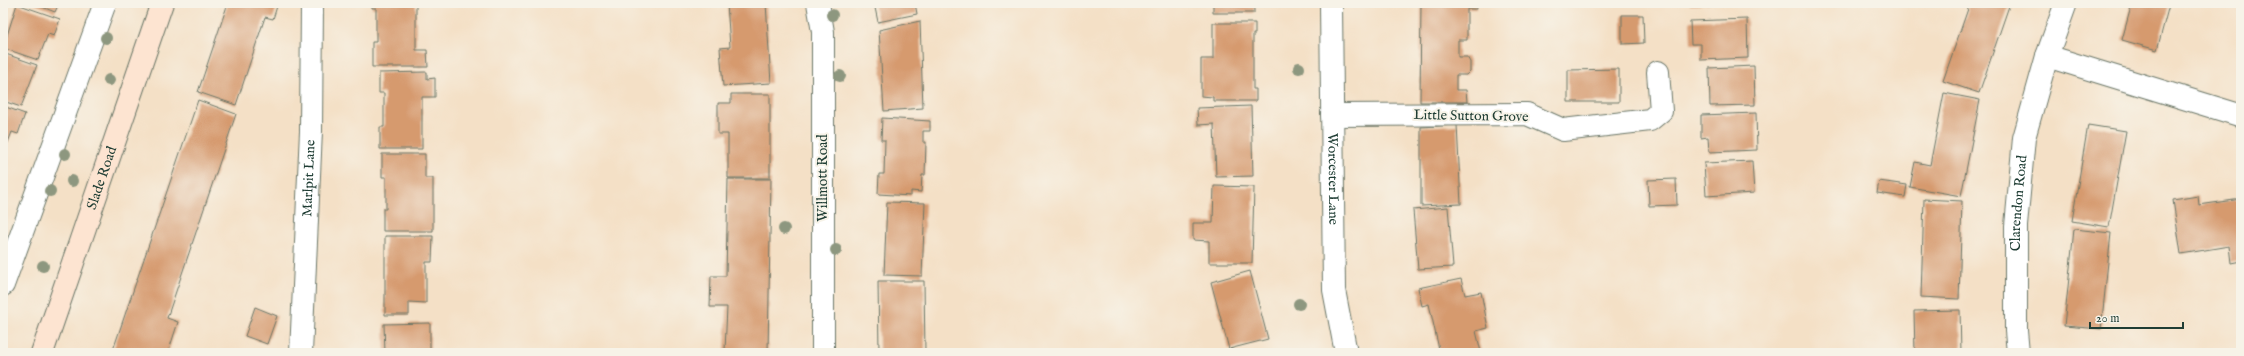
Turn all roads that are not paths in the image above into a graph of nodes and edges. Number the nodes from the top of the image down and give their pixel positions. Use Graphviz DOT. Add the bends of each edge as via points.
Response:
graph roads {
  1 [pos="105,3"];
  2 [pos="162,3"];
  3 [pos="312,3"];
  4 [pos="818,3"];
  5 [pos="1331,3"];
  6 [pos="2066,3"];
  7 [pos="2047,56"];
  8 [pos="1658,72"];
  9 [pos="1332,115"];
  10 [pos="2239,116"];
  11 [pos="3,285"];
  12 [pos="42,353"];
  13 [pos="301,353"];
  14 [pos="823,353"];
  15 [pos="1346,353"];
  16 [pos="2018,353"];
  1 -- 11 [label="street"];
  2 -- 12 [label="main road, Slade Road"];
  3 -- 13 [label="street, Marlpit Lane" via="311,131"];
  4 -- 14 [label="street, Willmott Road" via="823,32"];
  5 -- 9 [label="street, Worcester Lane"];
  6 -- 7 [label="street, Clarendon Road"];
  7 -- 10 [label="street"];
  7 -- 16 [label="street, Clarendon Road" via="2024,138 2016,226"];
  8 -- 9 [label="street, Little Sutton Grove" via="1661,111 1650,120 1563,130 1527,114"];
  9 -- 15 [label="street, Worcester Lane" via="1334,290"];
}
